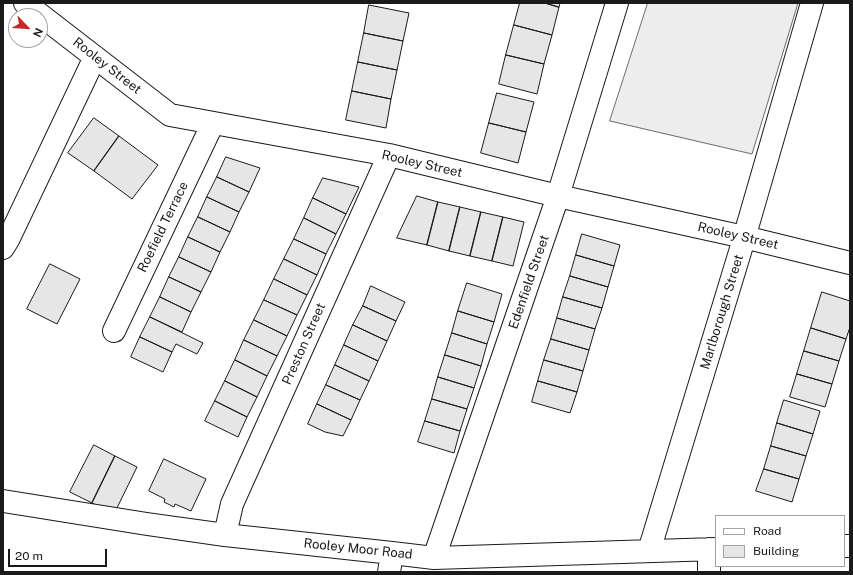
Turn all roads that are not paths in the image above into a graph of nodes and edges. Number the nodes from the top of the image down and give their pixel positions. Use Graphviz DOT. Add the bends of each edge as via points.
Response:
graph roads {
  1 [pos="26,3"];
  2 [pos="618,3"];
  3 [pos="812,3"];
  4 [pos="95,57"];
  5 [pos="213,123"];
  6 [pos="389,155"];
  7 [pos="558,196"];
  8 [pos="744,237"];
  9 [pos="3,248"];
  10 [pos="850,263"];
  11 [pos="114,331"];
  12 [pos="3,501"];
  13 [pos="225,535"];
  14 [pos="712,549"];
  15 [pos="649,551"];
  16 [pos="434,558"];
  17 [pos="390,562"];
  18 [pos="709,572"];
  1 -- 4 [label="street, Rooley Street"];
  2 -- 7 [label="street, Edenfield Street"];
  3 -- 8 [label="street, Marlborough Street"];
  4 -- 5 [label="street, Rooley Street" via="170,115"];
  4 -- 9 [label="street"];
  5 -- 6 [label="street, Rooley Street"];
  5 -- 11 [label="street, Roefield Terrace"];
  6 -- 7 [label="street, Rooley Street"];
  6 -- 13 [label="street, Preston Street" via="232,504"];
  7 -- 8 [label="street, Rooley Street"];
  7 -- 16 [label="street, Edenfield Street"];
  8 -- 10 [label="street, Rooley Street"];
  8 -- 15 [label="street, Marlborough Street"];
  12 -- 13 [label="street, Rooley Moor Road"];
  13 -- 17 [label="street, Rooley Moor Road"];
  14 -- 15 [label="street, Rooley Moor Road"];
  14 -- 18 [label="street"];
  15 -- 16 [label="street, Rooley Moor Road"];
  16 -- 17 [label="street, Rooley Moor Road"];
}
